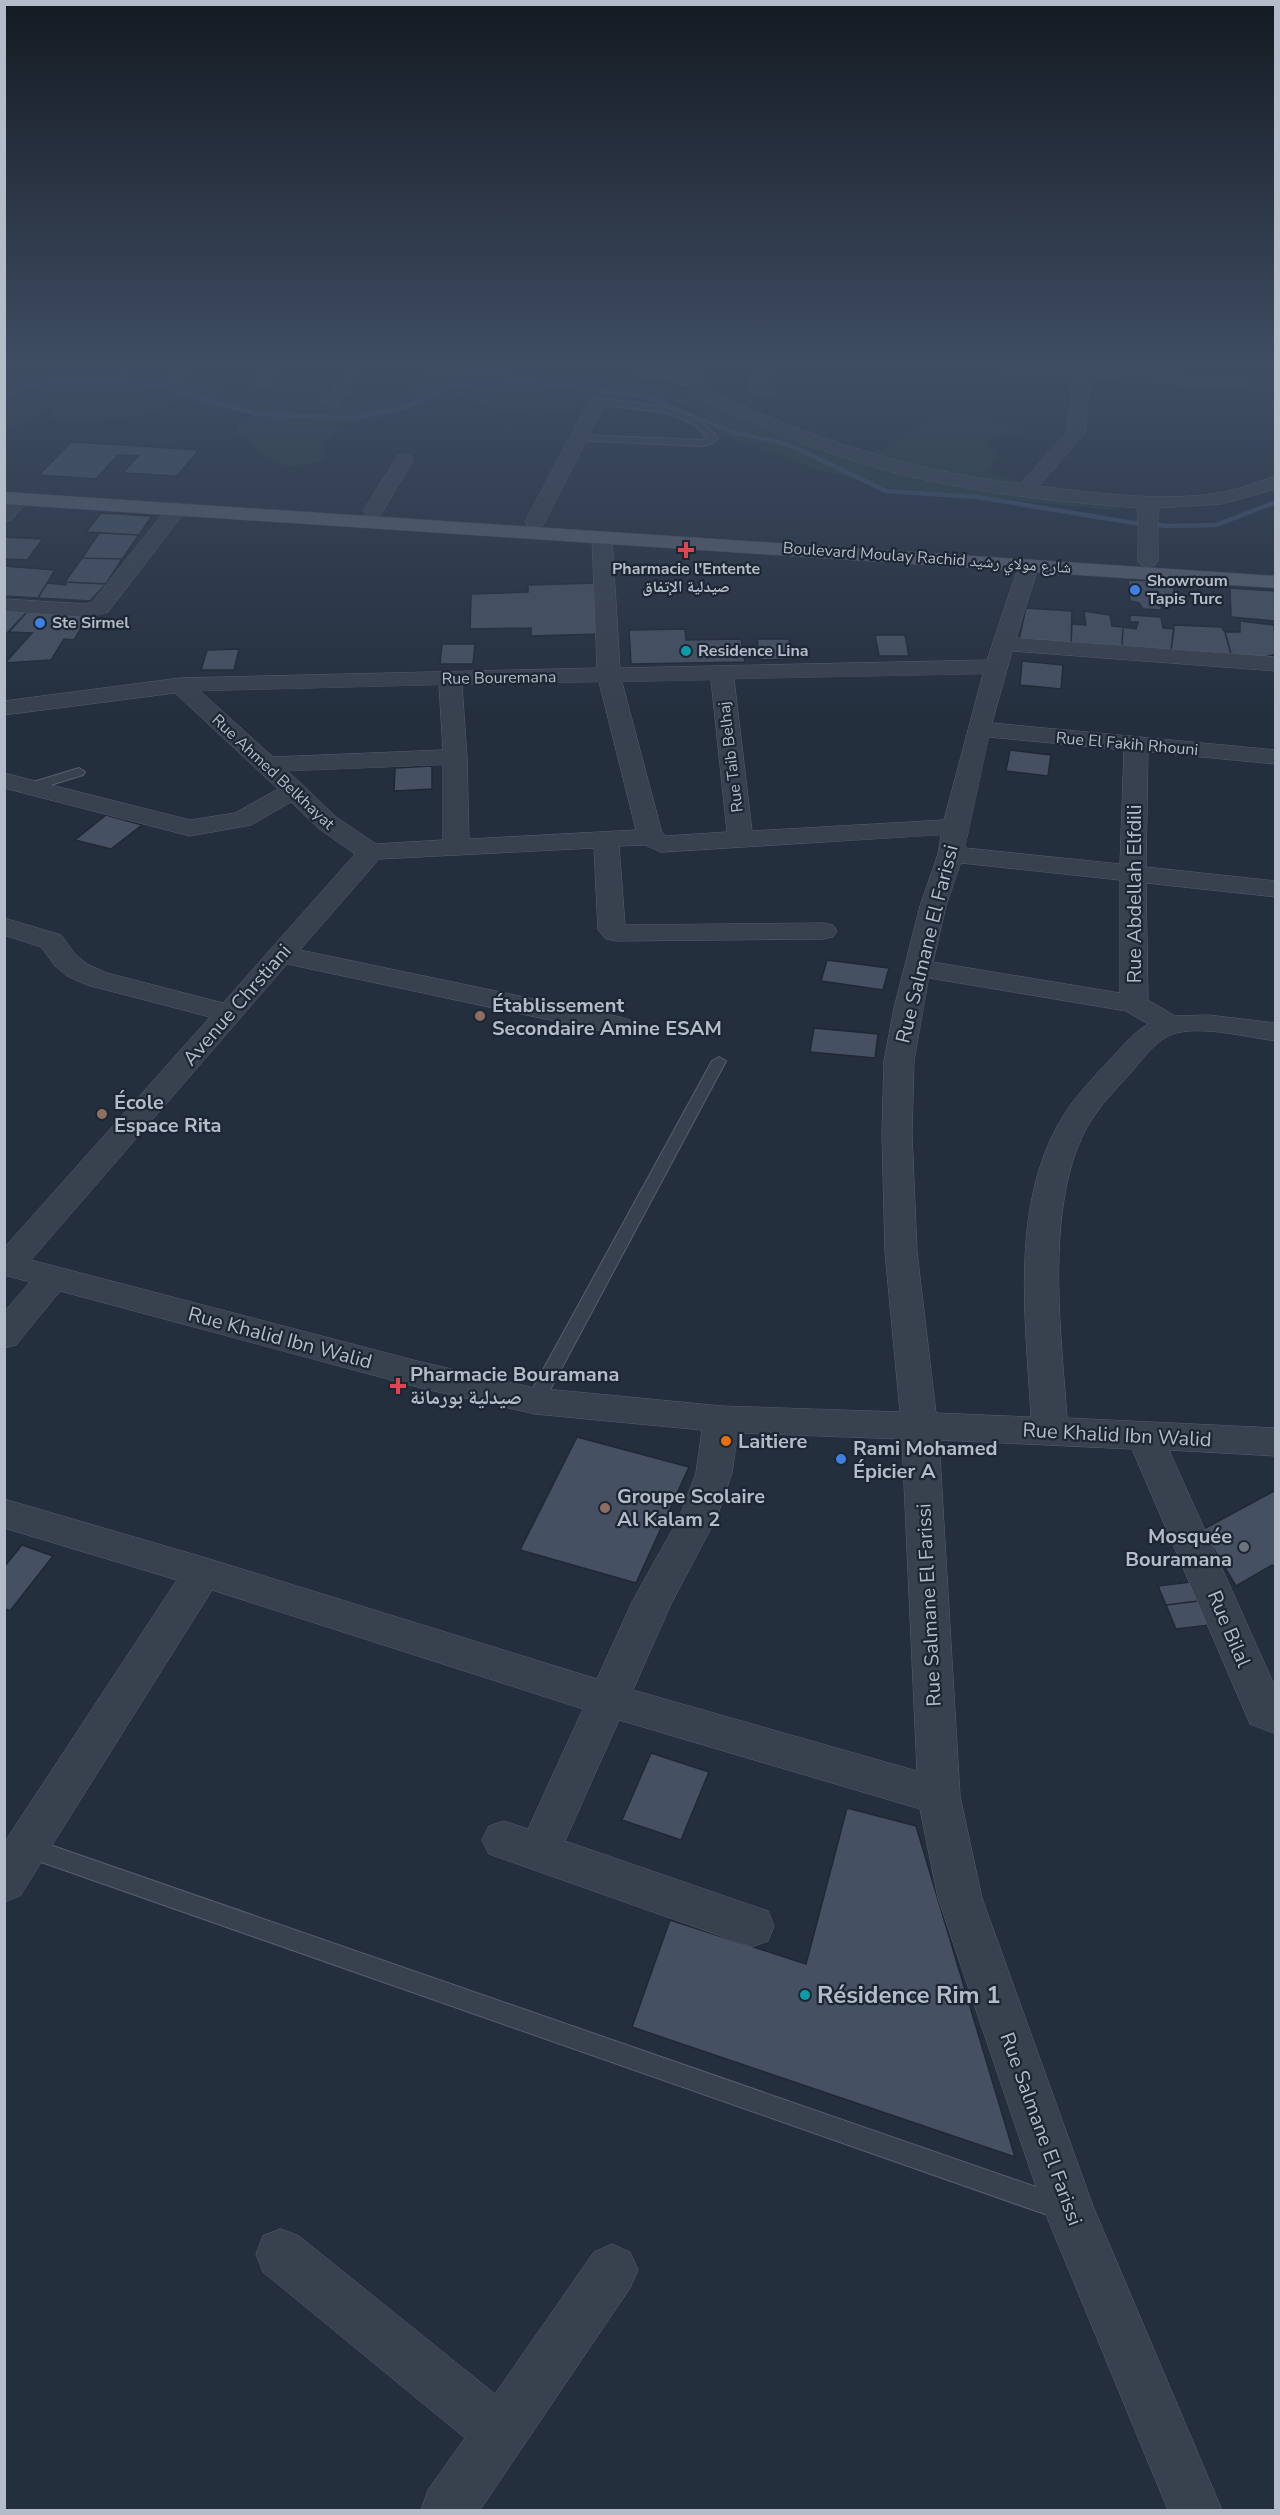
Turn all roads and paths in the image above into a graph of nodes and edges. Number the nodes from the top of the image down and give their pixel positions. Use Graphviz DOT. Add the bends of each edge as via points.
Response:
graph roads {
  1 [pos="392,479"];
  2 [pos="557,479"];
  3 [pos="955,479"];
  4 [pos="1035,479"];
  5 [pos="1275,482"];
  6 [pos="1025,490"];
  7 [pos="10,495"];
  8 [pos="177,509"];
  9 [pos="372,511"];
  10 [pos="4,516"];
  11 [pos="1148,520"];
  12 [pos="535,522"];
  13 [pos="602,538"];
  14 [pos="1148,561"];
  15 [pos="1029,564"];
  16 [pos="1275,568"];
  17 [pos="1275,582"];
  18 [pos="4,605"];
  19 [pos="999,655"];
  20 [pos="1275,664"];
  21 [pos="722,674"];
  22 [pos="609,676"];
  23 [pos="450,679"];
  24 [pos="180,685"];
  25 [pos="4,708"];
  26 [pos="979,729"];
  27 [pos="1136,745"];
  28 [pos="454,757"];
  29 [pos="1275,757"];
  30 [pos="267,765"];
  31 [pos="79,772"];
  32 [pos="4,780"];
  33 [pos="31,787"];
  34 [pos="292,790"];
  35 [pos="955,827"];
  36 [pos="650,837"];
  37 [pos="603,839"];
  38 [pos="741,840"];
  39 [pos="456,846"];
  40 [pos="371,852"];
  41 [pos="951,854"];
  42 [pos="1133,873"];
  43 [pos="1275,890"];
  44 [pos="4,926"];
  45 [pos="823,931"];
  46 [pos="282,955"];
  47 [pos="918,968"];
  48 [pos="1134,1004"];
  49 [pos="230,1013"];
  50 [pos="1170,1024"];
  51 [pos="620,1026"];
  52 [pos="1275,1032"];
  53 [pos="719,1061"];
  54 [pos="6,1264"];
  55 [pos="53,1277"];
  56 [pos="4,1336"];
  57 [pos="535,1401"];
  58 [pos="722,1419"];
  59 [pos="920,1428"];
  60 [pos="1050,1431"];
  61 [pos="1145,1436"];
  62 [pos="1275,1442"];
  63 [pos="4,1513"];
  64 [pos="203,1572"];
  65 [pos="609,1700"];
  66 [pos="1275,1717"];
  67 [pos="939,1796"];
  68 [pos="12,1856"];
  69 [pos="752,1926"];
  70 [pos="1069,2210"];
  71 [pos="281,2254"];
  72 [pos="612,2270"];
  73 [pos="501,2433"];
  74 [pos="448,2511"];
  75 [pos="1196,2511"];
  1 -- 9 [label="street"];
  2 -- 12 [label="street"];
  3 -- 6 [label="street"];
  4 -- 6 [label="street"];
  5 -- 11 [label="street" via="1247,494"];
  6 -- 11 [label="street"];
  7 -- 8 [label="main road, Boulevard Moulay Rachid شارع مولاي رشيد"];
  7 -- 9 [label="main road, Boulevard Moulay Rachid شارع مولاي رشيد"];
  7 -- 10 [label="street"];
  8 -- 13 [label="main road, Boulevard Moulay Rachid شارع مولاي رشيد"];
  8 -- 18 [label="street" via="100,607 94,610"];
  9 -- 12 [label="main road, Boulevard Moulay Rachid شارع مولاي رشيد"];
  11 -- 14 [label="street"];
  12 -- 14 [label="main road, Boulevard Moulay Rachid شارع مولاي رشيد"];
  13 -- 15 [label="main road, Boulevard Moulay Rachid شارع مولاي رشيد"];
  13 -- 22 [label="street"];
  14 -- 16 [label="main road, Boulevard Moulay Rachid شارع مولاي رشيد"];
  15 -- 17 [label="main road, Boulevard Moulay Rachid شارع مولاي رشيد"];
  15 -- 19 [label="street, Rue Salmane El Farissi"];
  19 -- 20 [label="street, Rue Bouremana"];
  19 -- 21 [label="street, Rue Bouremana"];
  19 -- 26 [label="street, Rue Salmane El Farissi"];
  21 -- 22 [label="street, Rue Bouremana"];
  21 -- 38 [label="street, Rue Taib Belhaj"];
  22 -- 23 [label="street, Rue Bouremana"];
  22 -- 36 [label="street"];
  23 -- 24 [label="street, Rue Bouremana"];
  23 -- 28 [label="street"];
  24 -- 25 [label="street, Rue Bouremana"];
  24 -- 30 [label="street, Rue Ahmed Belkhayat"];
  26 -- 27 [label="street, Rue El Fakih Rhouni"];
  26 -- 35 [label="street, Rue Salmane El Farissi"];
  27 -- 29 [label="street, Rue El Fakih Rhouni"];
  27 -- 42 [label="street, Rue Abdellah Elfdili"];
  28 -- 30 [label="street"];
  28 -- 39 [label="street"];
  30 -- 34 [label="street, Rue Ahmed Belkhayat"];
  31 -- 33 [label="lane"];
  32 -- 33 [label="street"];
  33 -- 34 [label="street" via="190,828 242,820"];
  34 -- 40 [label="street, Rue Ahmed Belkhayat" via="346,839"];
  35 -- 38 [label="street"];
  35 -- 41 [label="street, Rue Salmane El Farissi"];
  36 -- 37 [label="street"];
  36 -- 38 [label="street" via="661,844"];
  37 -- 39 [label="street"];
  37 -- 45 [label="street" via="612,930 616,933"];
  39 -- 40 [label="street"];
  40 -- 46 [label="street, Avenue Chrstiani"];
  41 -- 42 [label="street"];
  41 -- 47 [label="street, Rue Salmane El Farissi"];
  42 -- 43 [label="street"];
  42 -- 48 [label="street, Rue Abdellah Elfdili"];
  44 -- 49 [label="street" via="51,940 76,970 97,979"];
  46 -- 49 [label="street, Avenue Chrstiani"];
  46 -- 51 [label="street"];
  47 -- 48 [label="street, Rue Abdellah Elfdili"];
  47 -- 59 [label="street, Rue Salmane El Farissi" via="899,1061 897,1134 901,1252"];
  48 -- 50 [label="street"];
  49 -- 54 [label="street, Avenue Chrstiani"];
  50 -- 52 [label="street"];
  50 -- 60 [label="street" via="1141,1045 1083,1109 1055,1173 1042,1229"];
  53 -- 57 [label="lane"];
  54 -- 55 [label="street, Rue Khalid Ibn Walid"];
  55 -- 56 [label="street"];
  55 -- 57 [label="street, Rue Khalid Ibn Walid" via="421,1375"];
  57 -- 58 [label="street, Rue Khalid Ibn Walid"];
  58 -- 59 [label="street, Rue Khalid Ibn Walid"];
  58 -- 65 [label="street" via="714,1473 698,1517 652,1602"];
  59 -- 60 [label="street, Rue Khalid Ibn Walid"];
  59 -- 67 [label="street, Rue Salmane El Farissi"];
  60 -- 61 [label="street, Rue Khalid Ibn Walid"];
  61 -- 62 [label="street, Rue Khalid Ibn Walid"];
  61 -- 66 [label="street, Rue Bilal" via="1264,1712"];
  63 -- 64 [label="street"];
  64 -- 65 [label="street"];
  64 -- 68 [label="street"];
  65 -- 67 [label="street"];
  65 -- 69 [label="street" via="522,1846"];
  67 -- 70 [label="street, Rue Salmane El Farissi" via="960,1898"];
  68 -- 70 [label="lane"];
  70 -- 75 [label="street, Rue Salmane El Farissi"];
  71 -- 73 [label="street"];
  72 -- 73 [label="street"];
  73 -- 74 [label="street"];
}
